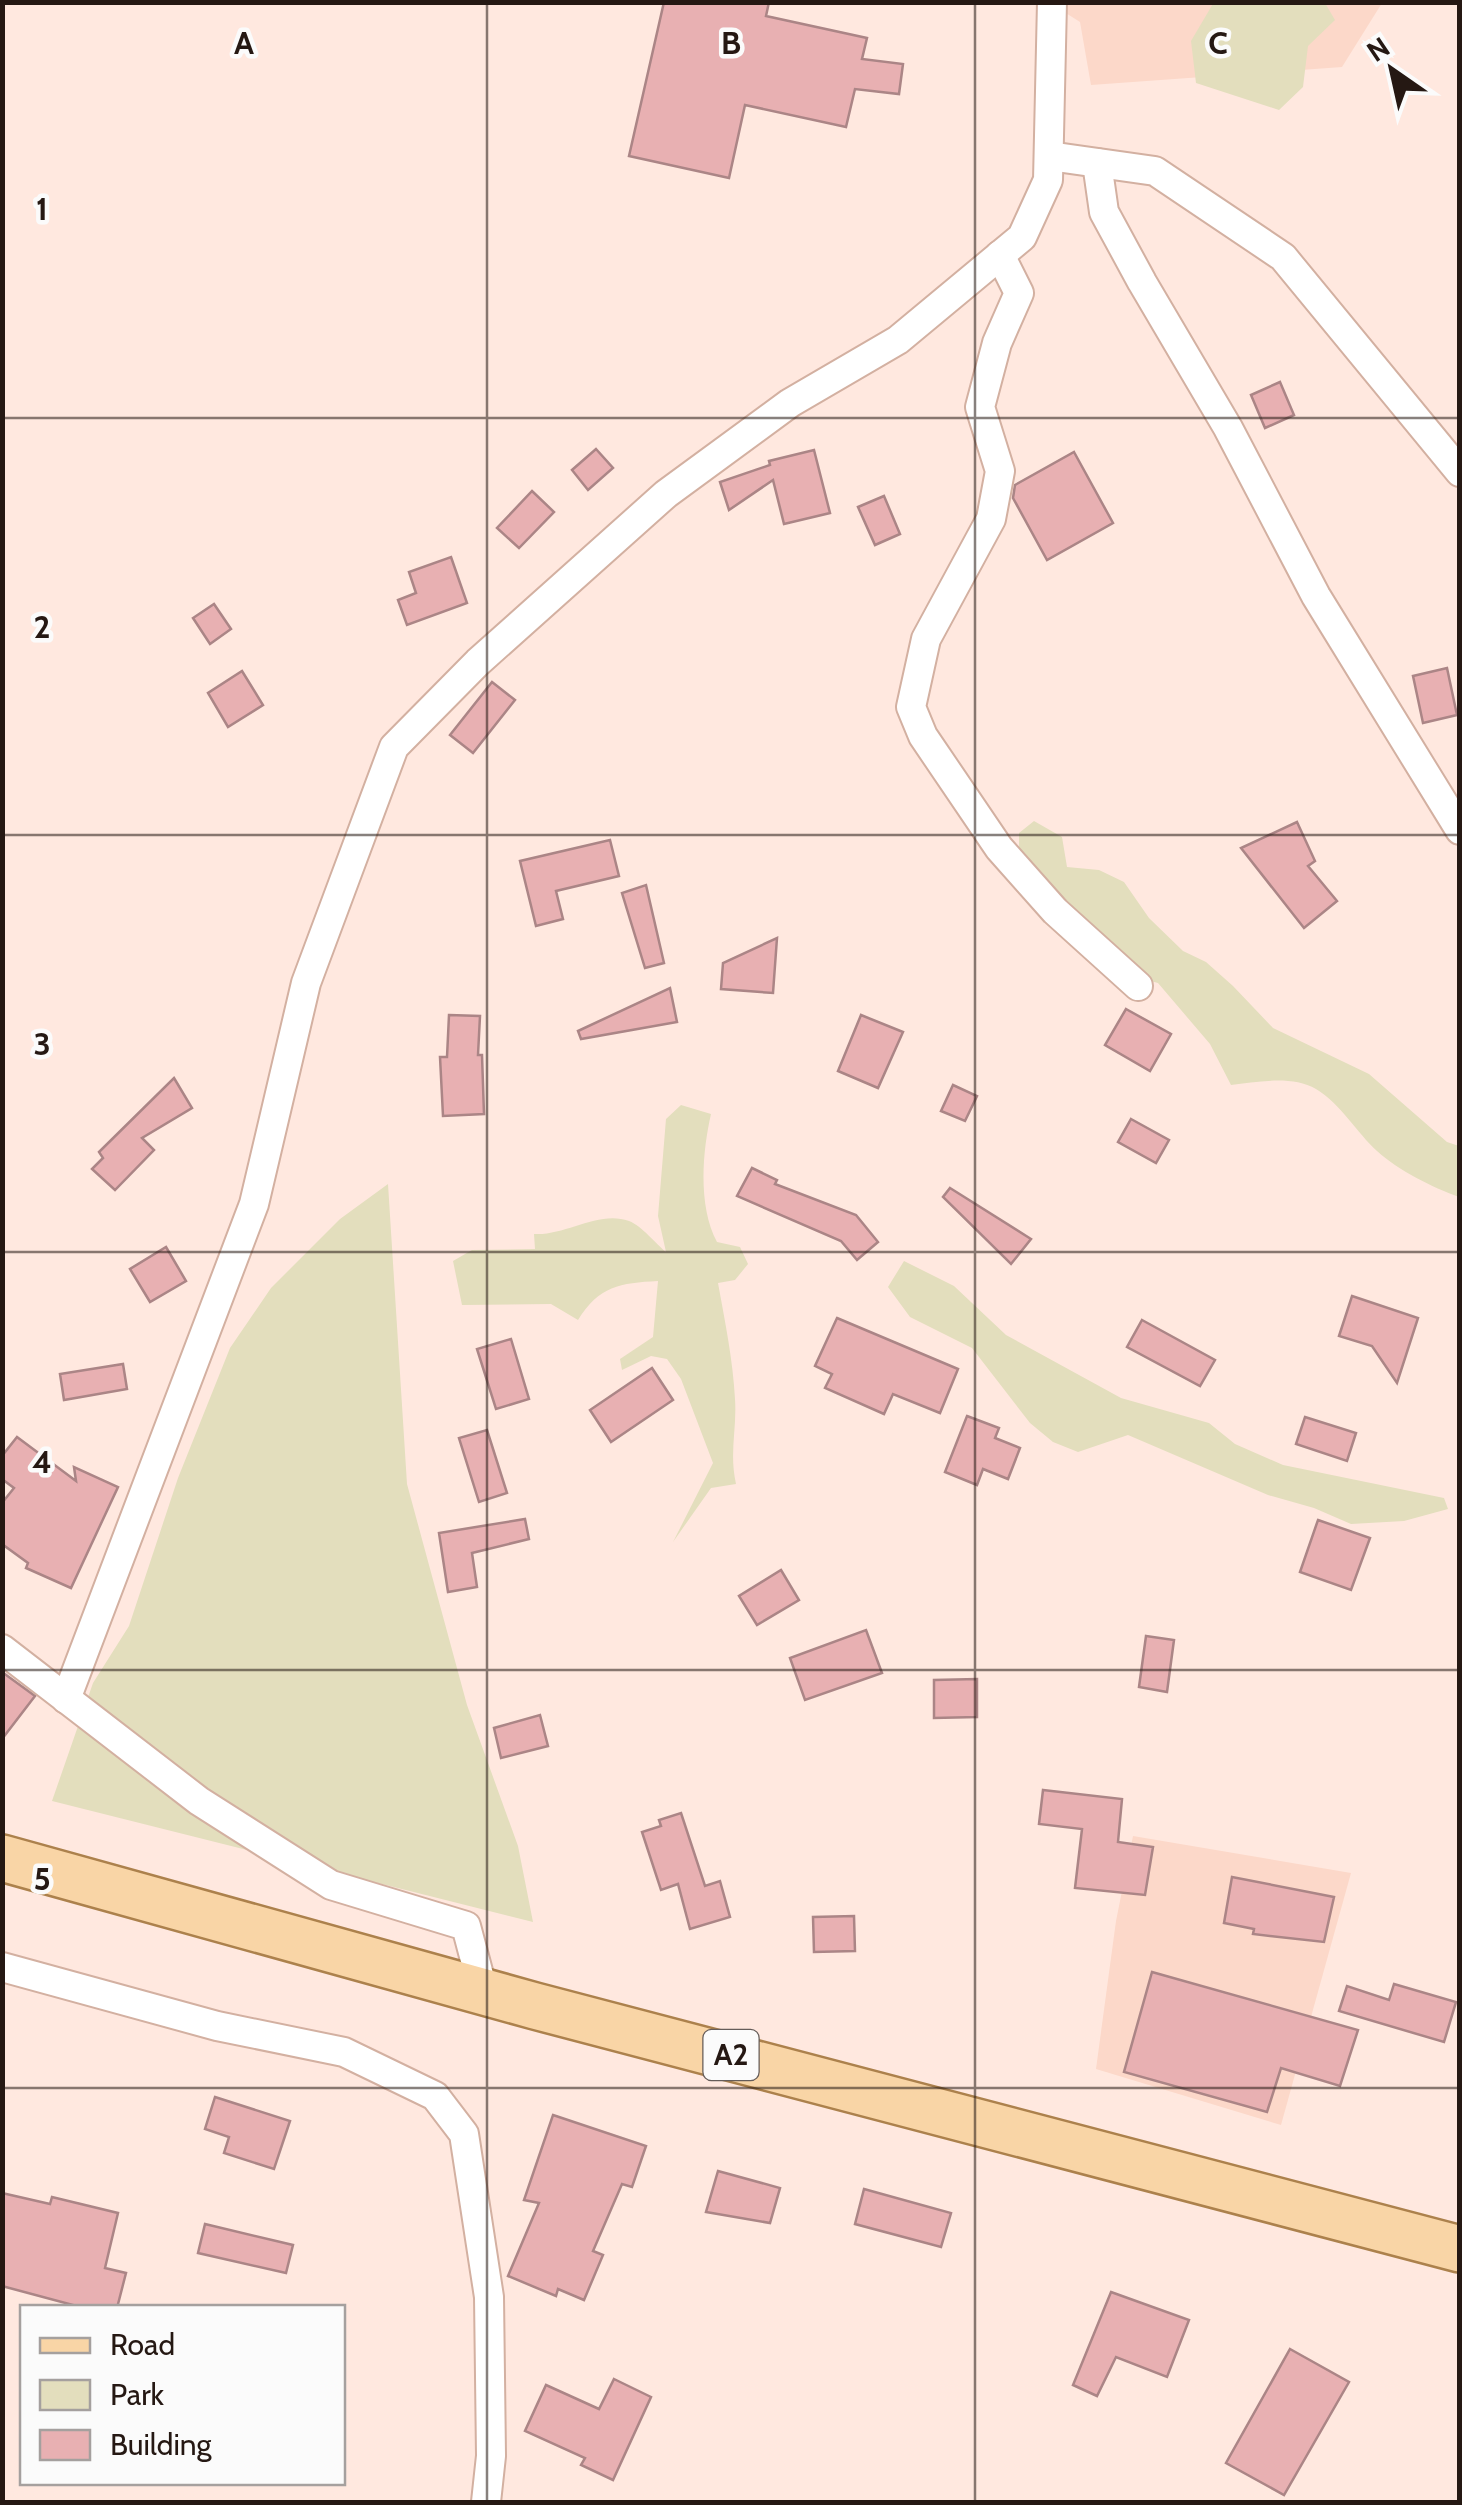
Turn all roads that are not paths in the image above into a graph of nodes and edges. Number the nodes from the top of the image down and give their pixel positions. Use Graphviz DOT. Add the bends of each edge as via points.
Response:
graph roads {
  1 [pos="1052,2"];
  2 [pos="1048,156"];
  3 [pos="1097,163"];
  4 [pos="1000,255"];
  5 [pos="1460,472"];
  6 [pos="1460,830"];
  7 [pos="1138,986"];
  8 [pos="2,1649"];
  9 [pos="66,1699"];
  10 [pos="2,1858"];
  11 [pos="2,1967"];
  12 [pos="484,1990"];
  13 [pos="1460,2249"];
  14 [pos="486,2502"];
  1 -- 2 [label="street"];
  2 -- 3 [label="street"];
  2 -- 4 [label="street" via="1048,180 1022,237"];
  3 -- 5 [label="street" via="1155,171 1283,257"];
  3 -- 6 [label="street" via="1104,212 1142,282 1316,596"];
  4 -- 7 [label="street" via="1019,293 980,408 1000,471 991,519 926,639 911,707 923,736 999,848 1055,911"];
  4 -- 9 [label="street" via="898,340 790,403 666,494 478,662 394,747 306,983 254,1204"];
  8 -- 9 [label="street"];
  9 -- 12 [label="street" via="198,1802 332,1885 466,1926"];
  10 -- 12 [label="main road, A2"];
  11 -- 14 [label="street" via="217,2026 344,2052 435,2096 464,2134 489,2296"];
  12 -- 13 [label="main road, A2"];
}
